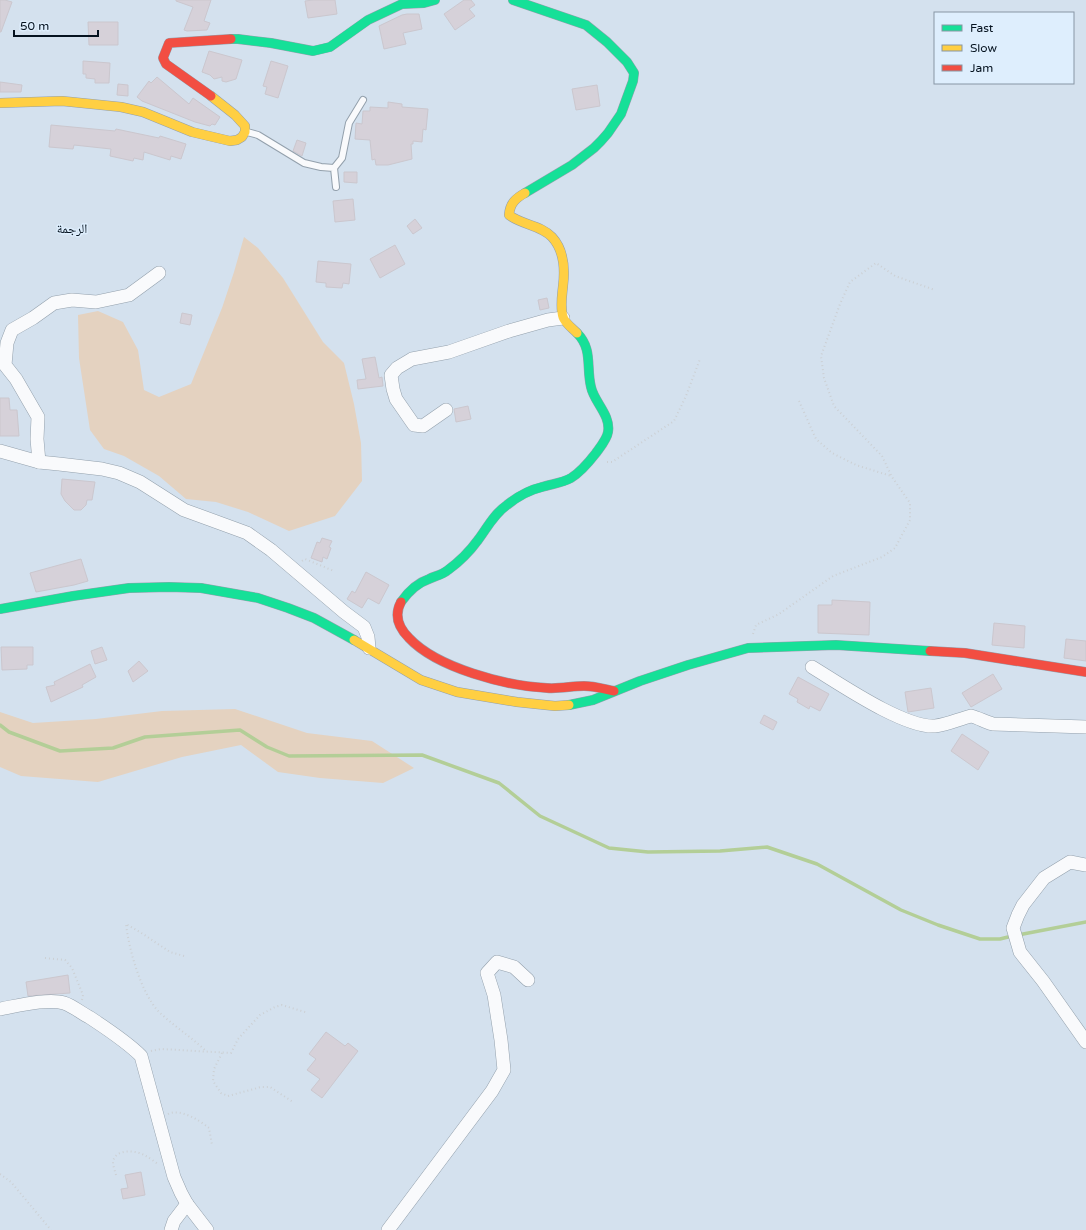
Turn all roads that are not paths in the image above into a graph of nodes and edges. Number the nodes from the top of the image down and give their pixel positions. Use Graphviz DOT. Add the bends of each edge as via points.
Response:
graph roads {
  1 [pos="435,0"];
  2 [pos="513,0"];
  3 [pos="363,100"];
  4 [pos="0,103"];
  5 [pos="245,132"];
  6 [pos="334,168"];
  7 [pos="336,188"];
  8 [pos="158,273"];
  9 [pos="563,318"];
  10 [pos="446,410"];
  11 [pos="0,451"];
  12 [pos="39,462"];
  13 [pos="0,609"];
  14 [pos="369,648"];
  15 [pos="812,667"];
  16 [pos="1086,672"];
  17 [pos="614,692"];
  18 [pos="1086,727"];
  19 [pos="1086,865"];
  20 [pos="528,980"];
  21 [pos="0,1009"];
  22 [pos="1086,1042"];
  23 [pos="187,1204"];
  24 [pos="171,1230"];
  25 [pos="207,1230"];
  26 [pos="388,1230"];
  1 -- 5 [label="street" via="402,4 368,20 330,47 313,51 238,39 169,43 163,58 166,64 235,115 245,126"];
  2 -- 9 [label="street" via="586,25 607,42 634,73 621,114 601,141 572,165 518,197 509,208 509,215 514,219 548,233 556,241 564,277"];
  3 -- 6 [label="lane" via="349,123 342,158"];
  4 -- 5 [label="street" via="62,101 122,108 143,112 192,132 220,139 238,140"];
  5 -- 6 [label="lane" via="258,135 304,163"];
  6 -- 7 [label="lane"];
  8 -- 12 [label="street" via="129,295 96,302 72,300 54,303 12,330 6,344 4,365 16,379 38,417"];
  9 -- 10 [label="street" via="509,331 449,352 412,359 391,375 396,399 414,425 422,426"];
  9 -- 17 [label="street" via="584,341 589,357 588,375 592,391 606,417 609,430 606,438 593,458 571,478 537,488 502,508 456,563 444,573 422,582 410,591 397,610 397,618 406,637 428,655 475,673 503,682 547,688 586,685"];
  11 -- 12 [label="street"];
  12 -- 14 [label="street" via="119,473 184,510 247,533 364,627"];
  13 -- 14 [label="street" via="129,588 201,588 258,598 288,608 314,618"];
  14 -- 17 [label="street" via="421,680 457,692 555,706 593,700"];
  15 -- 18 [label="street" via="886,711 922,724 934,726 971,716 993,724"];
  16 -- 17 [label="street" via="965,653 836,645 748,648 688,664"];
  19 -- 22 [label="street" via="1070,862 1044,878 1024,905 1013,928 1020,952"];
  20 -- 26 [label="street" via="514,967 497,962 487,973 494,995 504,1070 492,1091"];
  21 -- 23 [label="street" via="38,1003 64,1003 132,1047 141,1056 174,1177"];
  23 -- 24 [label="street" via="174,1221"];
  23 -- 25 [label="street"];
}
